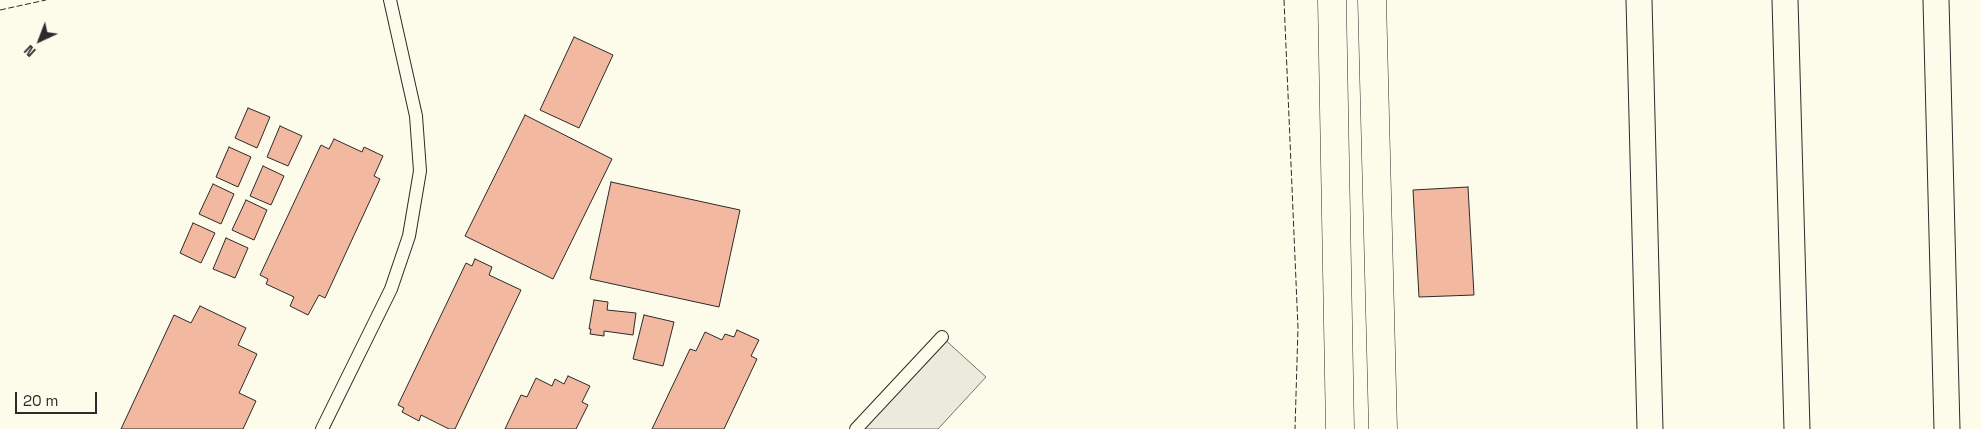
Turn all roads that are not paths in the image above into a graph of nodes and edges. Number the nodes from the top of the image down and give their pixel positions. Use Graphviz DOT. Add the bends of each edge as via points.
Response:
graph roads {
  1 [pos="390,0"];
  2 [pos="1332,0"];
  3 [pos="1372,0"];
  4 [pos="1639,0"];
  5 [pos="1785,0"];
  6 [pos="1936,0"];
  7 [pos="942,337"];
  8 [pos="322,429"];
  9 [pos="856,429"];
  10 [pos="1340,429"];
  11 [pos="1383,429"];
  12 [pos="1650,429"];
  13 [pos="1797,429"];
  14 [pos="1947,429"];
  1 -- 8 [label="lane" via="416,116 420,171 409,236 391,289"];
  2 -- 10 [label="street"];
  3 -- 11 [label="street"];
  4 -- 12 [label="street"];
  5 -- 13 [label="street"];
  6 -- 14 [label="street"];
  7 -- 9 [label="lane"];
}
